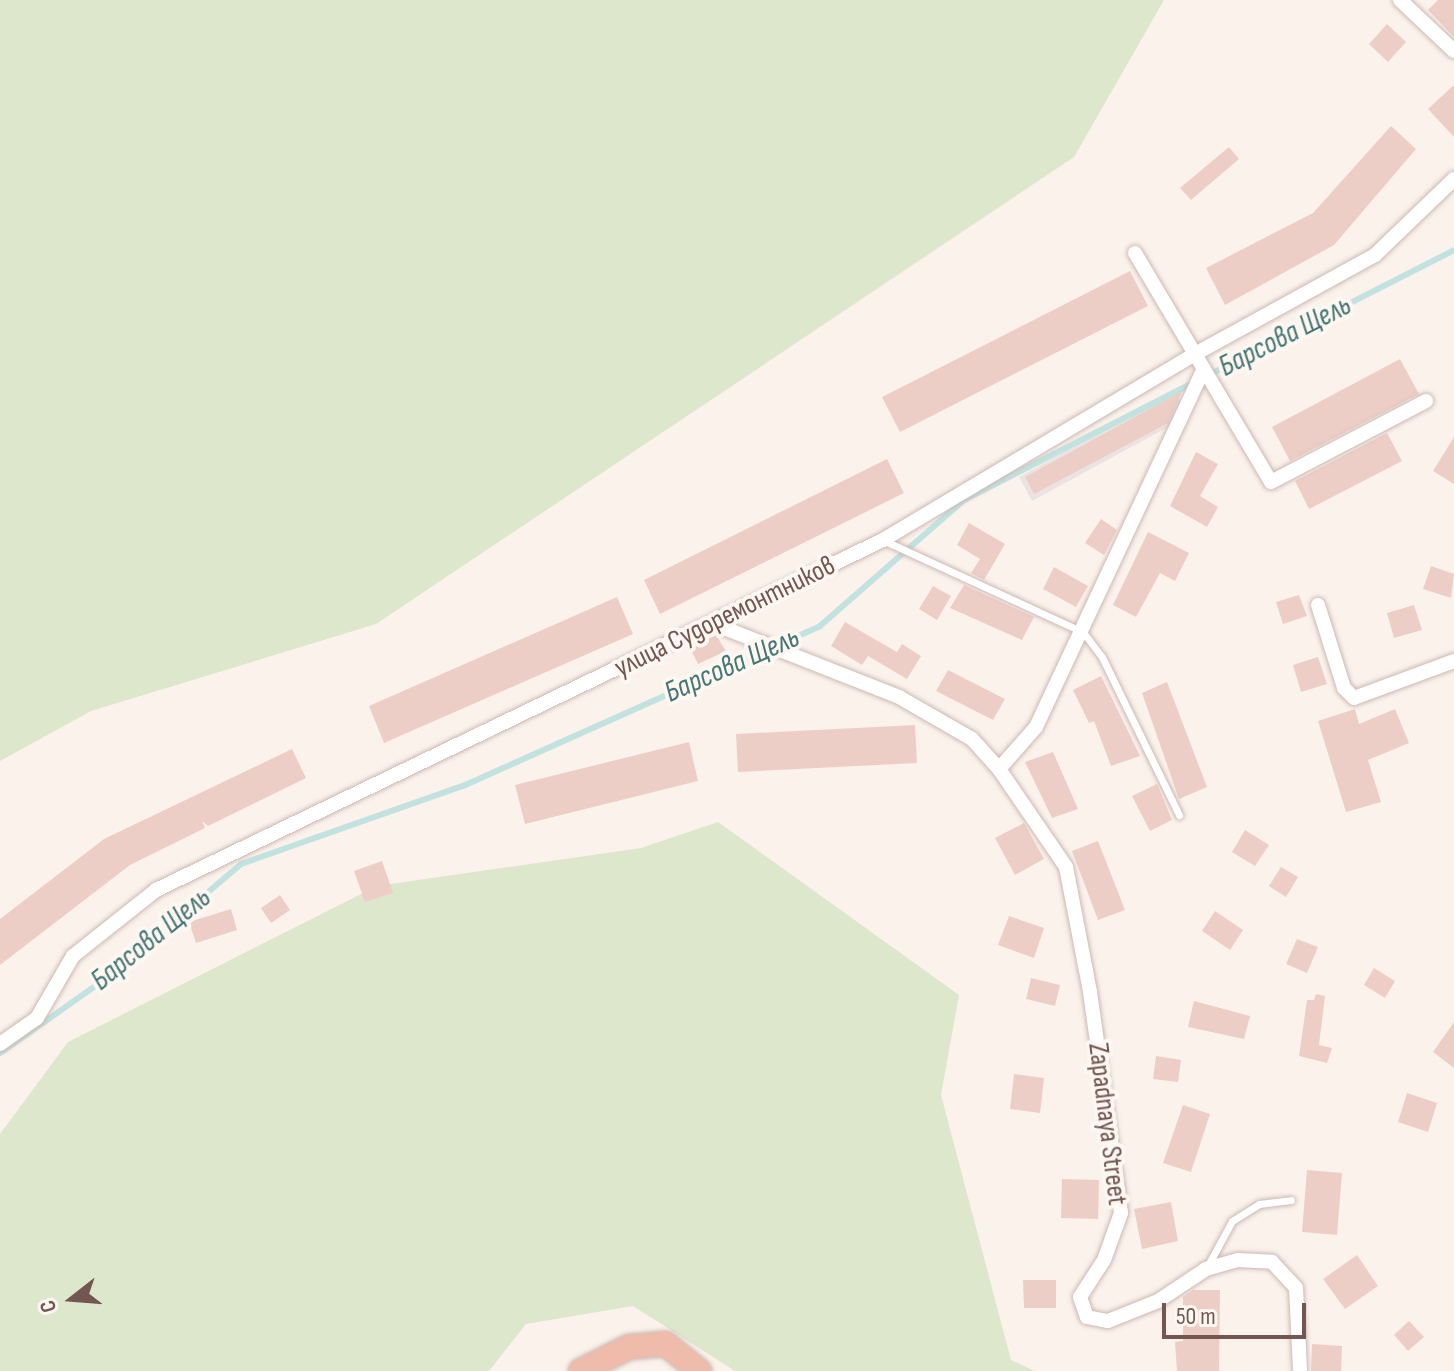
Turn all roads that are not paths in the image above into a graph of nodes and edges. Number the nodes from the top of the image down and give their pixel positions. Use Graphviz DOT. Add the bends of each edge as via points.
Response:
graph roads {
  1 [pos="1400,0"];
  2 [pos="1454,51"];
  3 [pos="1454,179"];
  4 [pos="1135,253"];
  5 [pos="1195,354"];
  6 [pos="1203,371"];
  7 [pos="1426,401"];
  8 [pos="883,540"];
  9 [pos="1318,605"];
  10 [pos="714,624"];
  11 [pos="1083,632"];
  12 [pos="1454,661"];
  13 [pos="999,769"];
  14 [pos="1179,815"];
  15 [pos="0,1044"];
  16 [pos="1291,1200"];
  17 [pos="1206,1269"];
  18 [pos="581,1371"];
  19 [pos="699,1371"];
  20 [pos="1300,1371"];
  1 -- 2 [label="street"];
  3 -- 5 [label="street, улица Судоремонтников" via="1375,255"];
  4 -- 5 [label="street"];
  5 -- 6 [label="street"];
  5 -- 8 [label="street, улица Судоремонтников"];
  6 -- 7 [label="street" via="1271,482"];
  6 -- 11 [label="street"];
  8 -- 10 [label="street, улица Судоремонтников"];
  8 -- 11 [label="lane"];
  9 -- 12 [label="street" via="1344,688 1354,698"];
  10 -- 13 [label="street, Zapadnaya Street" via="899,697 972,739"];
  10 -- 15 [label="street, улица Судоремонтников" via="156,890 73,956 37,1018"];
  11 -- 13 [label="street" via="1036,727"];
  11 -- 14 [label="lane" via="1102,657"];
  13 -- 17 [label="street, Zapadnaya Street" via="1066,867 1090,992 1121,1213 1104,1260 1080,1297 1087,1317 1108,1321 1133,1311"];
  16 -- 17 [label="lane" via="1259,1204 1232,1221"];
  17 -- 20 [label="street, Zapadnaya Street" via="1238,1260 1272,1262 1296,1288"];
  18 -- 19 [label="highway" via="629,1347 666,1344"];
}
